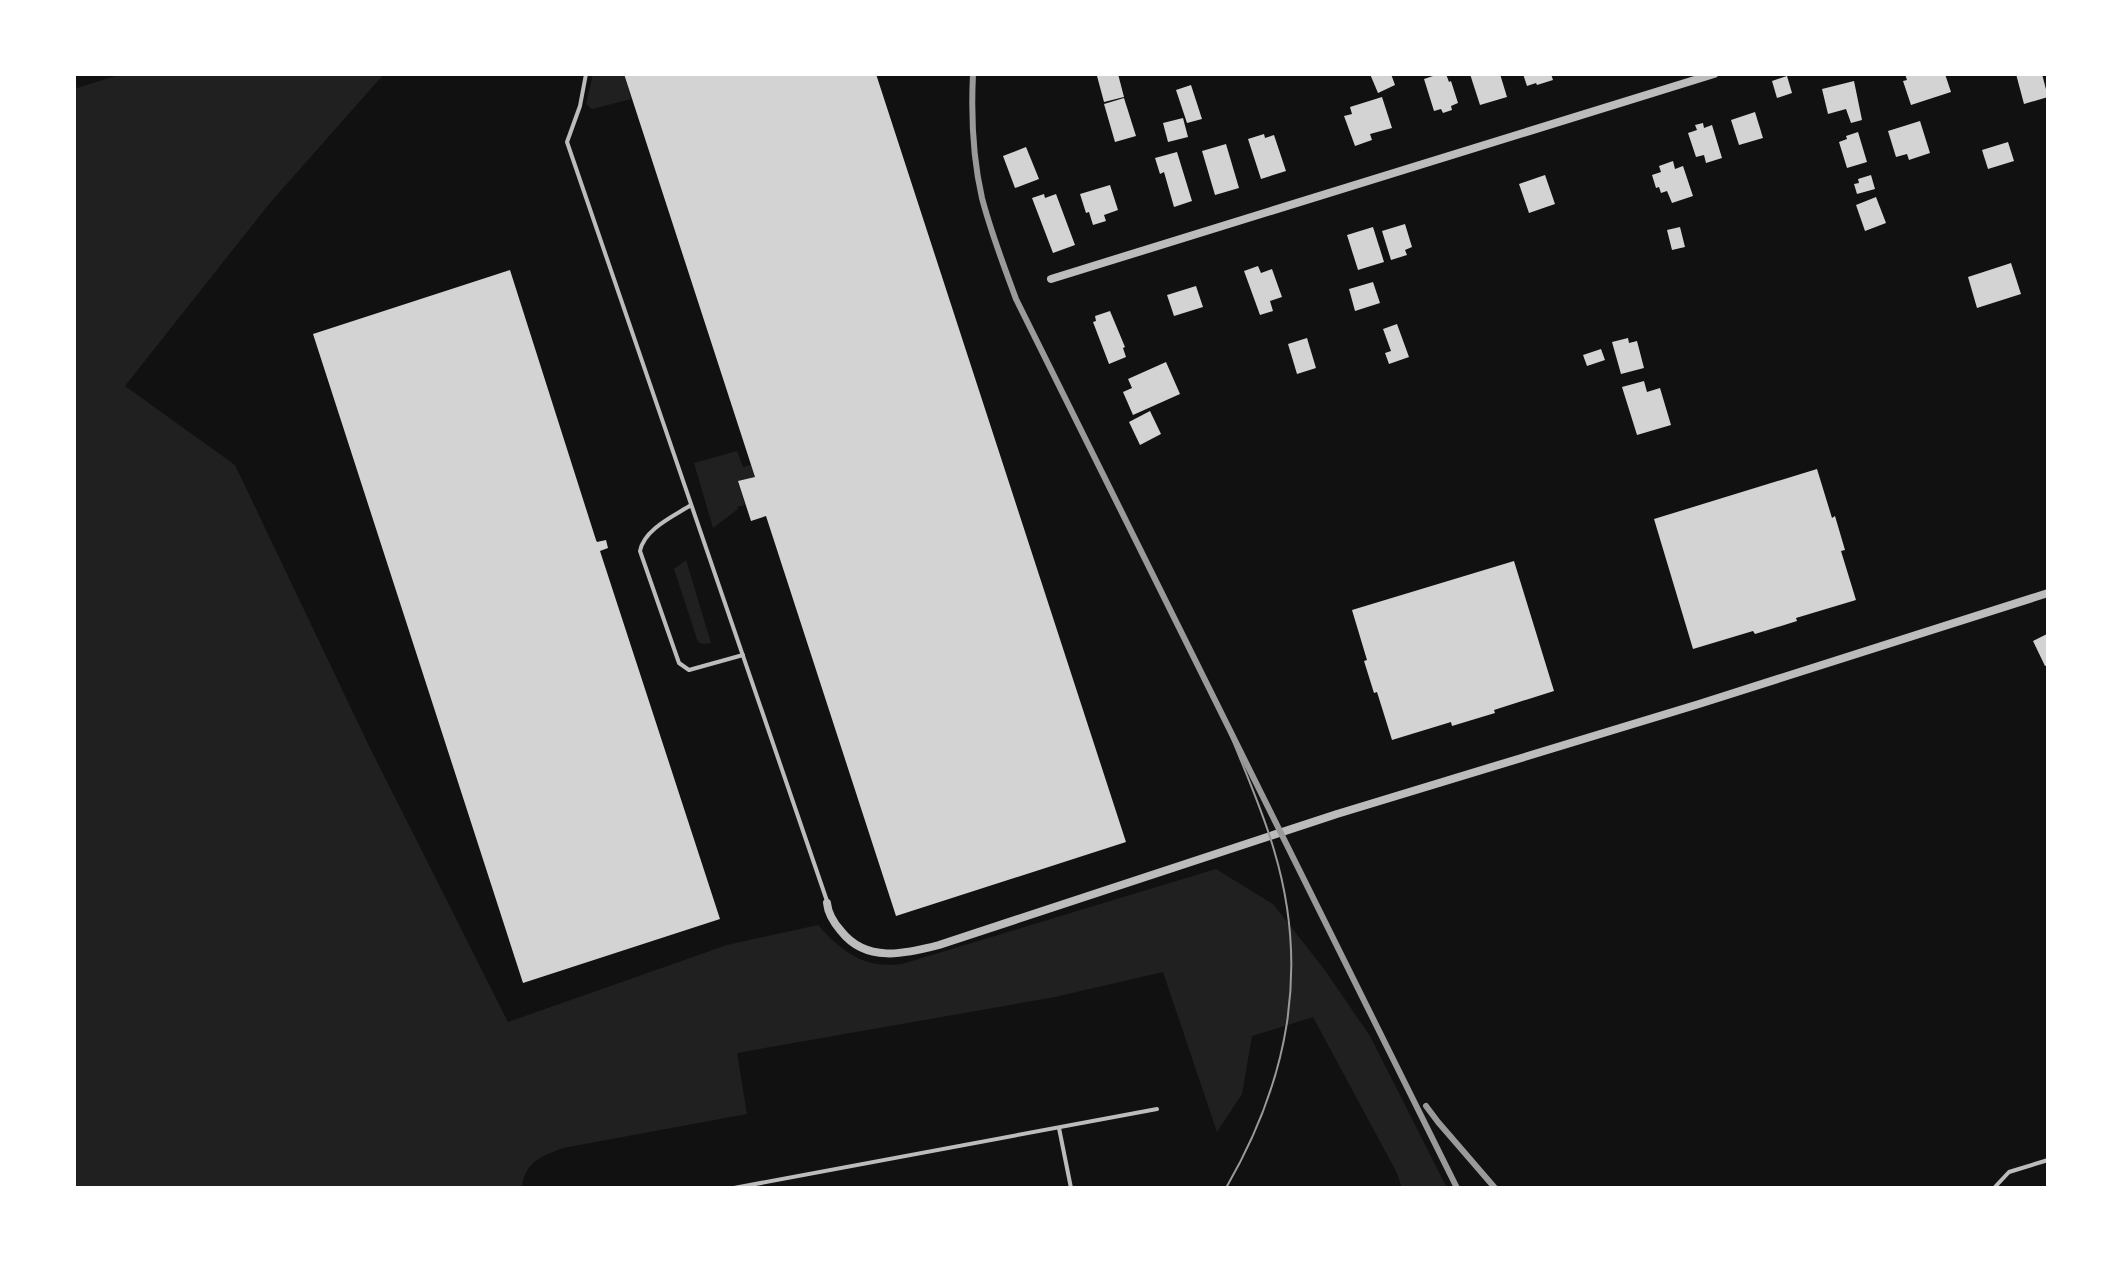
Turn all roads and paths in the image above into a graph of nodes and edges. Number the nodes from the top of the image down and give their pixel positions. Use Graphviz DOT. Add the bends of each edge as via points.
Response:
graph roads {
  1 [pos="586,74"];
  2 [pos="1714,74"];
  3 [pos="1051,279"];
  4 [pos="691,505"];
  5 [pos="2048,593"];
  6 [pos="743,655"];
  7 [pos="827,903"];
  8 [pos="1157,1109"];
  9 [pos="1059,1128"];
  10 [pos="2048,1160"];
  11 [pos="734,1188"];
  12 [pos="1071,1188"];
  13 [pos="1994,1188"];
  1 -- 4 [label="lane" via="567,142"];
  2 -- 3 [label="street"];
  4 -- 6 [label="lane"];
  4 -- 6 [label="lane" via="658,526 641,546 664,621 679,663 689,670"];
  5 -- 7 [label="street" via="1337,814 939,945 883,954 855,944 833,922"];
  6 -- 7 [label="lane"];
  8 -- 9 [label="lane"];
  9 -- 11 [label="lane"];
  9 -- 12 [label="lane"];
  10 -- 13 [label="lane" via="2009,1172"];
}
